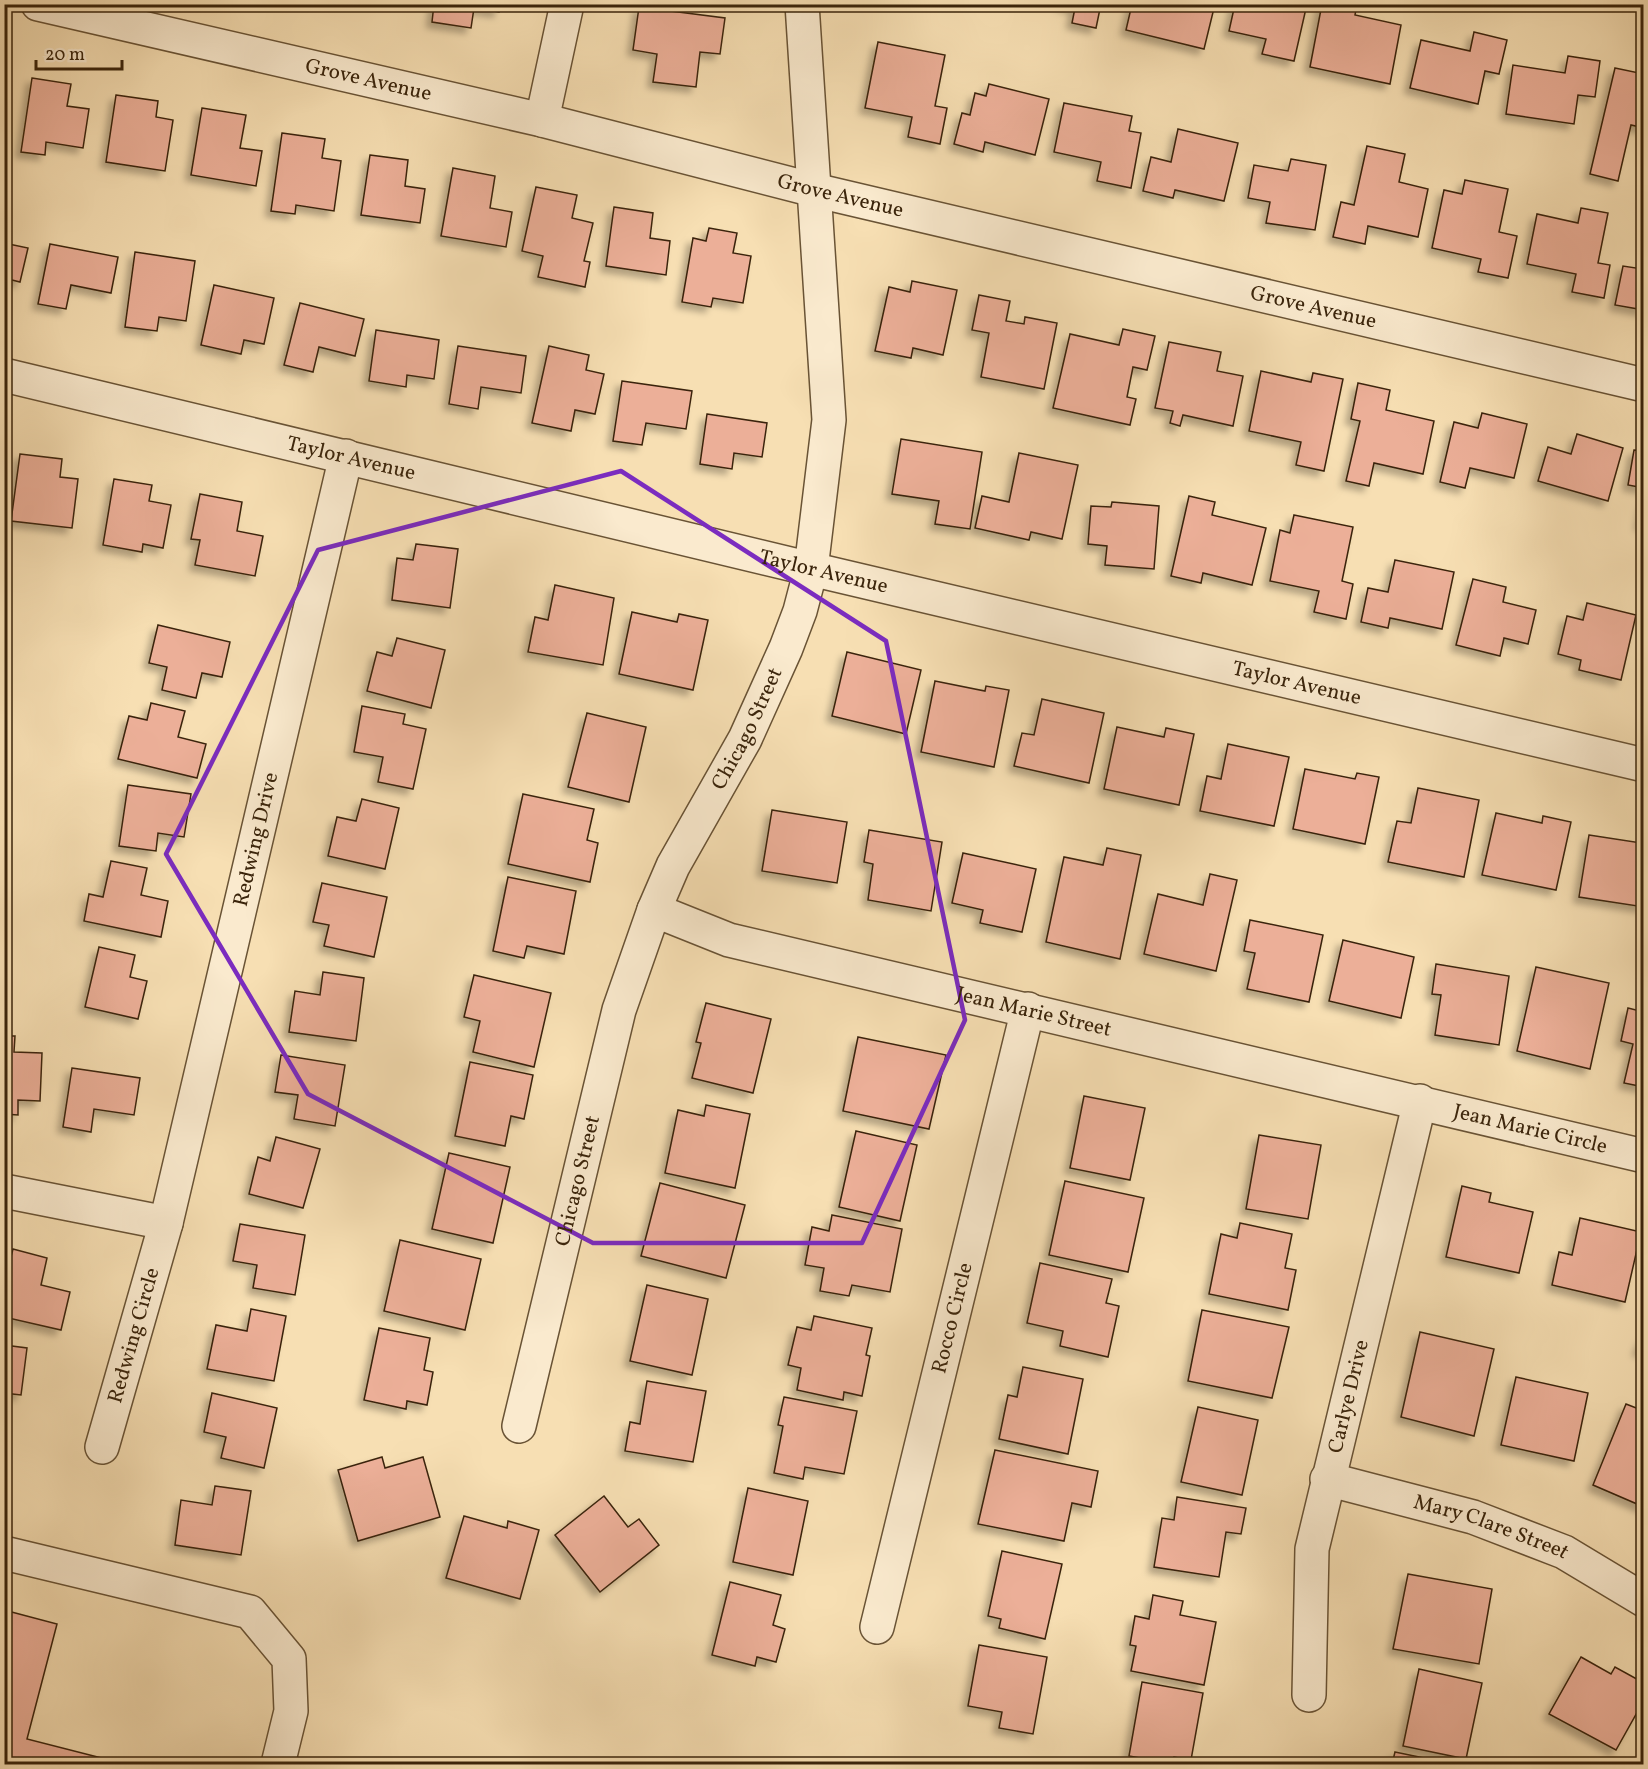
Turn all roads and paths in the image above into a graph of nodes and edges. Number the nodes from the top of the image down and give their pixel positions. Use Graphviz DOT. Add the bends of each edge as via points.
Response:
graph roads {
  1 [pos="38,4"];
  2 [pos="567,4"];
  3 [pos="802,4"];
  4 [pos="154,19"];
  5 [pos="542,120"];
  6 [pos="814,190"];
  7 [pos="4,375"];
  8 [pos="1644,385"];
  9 [pos="346,456"];
  10 [pos="810,569"];
  11 [pos="1644,765"];
  12 [pos="654,910"];
  13 [pos="1028,1009"];
  14 [pos="1420,1101"];
  15 [pos="1644,1156"];
  16 [pos="4,1191"];
  17 [pos="166,1223"];
  18 [pos="519,1426"];
  19 [pos="102,1447"];
  20 [pos="1327,1479"];
  21 [pos="4,1553"];
  22 [pos="1644,1600"];
  23 [pos="877,1627"];
  24 [pos="1309,1695"];
  25 [pos="278,1764"];
  1 -- 4 [label="street, Grove Avenue"];
  2 -- 5 [label="street"];
  3 -- 6 [label="street, Chicago Street"];
  4 -- 5 [label="street, Grove Avenue"];
  5 -- 6 [label="street, Grove Avenue"];
  6 -- 8 [label="street, Grove Avenue"];
  6 -- 10 [label="street, Chicago Street" via="830,420"];
  7 -- 9 [label="street, Taylor Avenue"];
  9 -- 10 [label="street, Taylor Avenue"];
  9 -- 17 [label="street, Redwing Drive"];
  10 -- 11 [label="street, Taylor Avenue"];
  10 -- 12 [label="street, Chicago Street" via="800,611 745,739 673,866"];
  12 -- 13 [label="street, Jean Marie Street" via="729,940"];
  12 -- 18 [label="street, Chicago Street" via="619,1010"];
  13 -- 14 [label="street, Jean Marie Street"];
  13 -- 23 [label="street, Rocco Circle"];
  14 -- 15 [label="street, Jean Marie Circle"];
  14 -- 20 [label="street, Carlye Drive"];
  16 -- 17 [label="street"];
  17 -- 19 [label="street, Redwing Circle"];
  20 -- 22 [label="street, Mary Clare Street" via="1473,1516 1564,1552"];
  20 -- 24 [label="street, Carlye Drive" via="1312,1549"];
  21 -- 25 [label="street" via="250,1612 289,1659 291,1711"];
}
